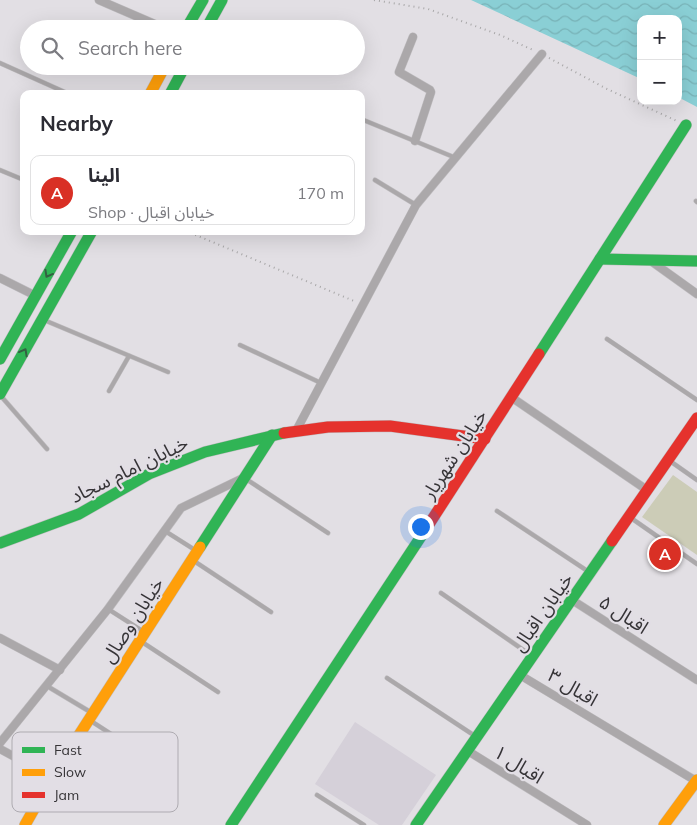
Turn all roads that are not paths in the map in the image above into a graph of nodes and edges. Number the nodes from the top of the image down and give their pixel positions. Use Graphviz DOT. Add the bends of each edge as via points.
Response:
graph roads {
  1 [pos="99,0"];
  2 [pos="203,0"];
  3 [pos="222,0"];
  4 [pos="145,20"];
  5 [pos="191,20"];
  6 [pos="211,20"];
  7 [pos="413,37"];
  8 [pos="542,54"];
  9 [pos="0,63"];
  10 [pos="20,72"];
  11 [pos="27,75"];
  12 [pos="160,75"];
  13 [pos="180,75"];
  14 [pos="60,90"];
  15 [pos="152,90"];
  16 [pos="172,90"];
  17 [pos="365,121"];
  18 [pos="686,125"];
  19 [pos="415,141"];
  20 [pos="456,158"];
  21 [pos="0,170"];
  22 [pos="20,178"];
  23 [pos="375,180"];
  24 [pos="416,205"];
  25 [pos="70,235"];
  26 [pos="90,235"];
  27 [pos="61,252"];
  28 [pos="600,259"];
  29 [pos="76,260"];
  30 [pos="649,260"];
  31 [pos="697,261"];
  32 [pos="0,278"];
  33 [pos="697,294"];
  34 [pos="36,296"];
  35 [pos="42,319"];
  36 [pos="607,339"];
  37 [pos="240,344"];
  38 [pos="129,356"];
  39 [pos="0,359"];
  40 [pos="168,372"];
  41 [pos="321,383"];
  42 [pos="108,391"];
  43 [pos="0,395"];
  44 [pos="511,397"];
  45 [pos="697,400"];
  46 [pos="697,418"];
  47 [pos="296,431"];
  48 [pos="272,435"];
  49 [pos="485,439"];
  50 [pos="47,449"];
  51 [pos="668,460"];
  52 [pos="244,478"];
  53 [pos="697,480"];
  54 [pos="648,490"];
  55 [pos="497,511"];
  56 [pos="629,517"];
  57 [pos="165,531"];
  58 [pos="328,533"];
  59 [pos="0,543"];
  60 [pos="194,556"];
  61 [pos="697,564"];
  62 [pos="590,573"];
  63 [pos="441,593"];
  64 [pos="572,600"];
  65 [pos="108,610"];
  66 [pos="271,612"];
  67 [pos="142,637"];
  68 [pos="0,638"];
  69 [pos="533,656"];
  70 [pos="60,670"];
  71 [pos="520,674"];
  72 [pos="387,678"];
  73 [pos="697,680"];
  74 [pos="47,686"];
  75 [pos="218,692"];
  76 [pos="91,717"];
  77 [pos="81,732"];
  78 [pos="112,732"];
  79 [pos="477,737"];
  80 [pos="0,743"];
  81 [pos="0,749"];
  82 [pos="468,750"];
  83 [pos="12,755"];
  84 [pos="696,780"];
  85 [pos="317,794"];
  86 [pos="32,812"];
  87 [pos="25,825"];
  88 [pos="231,825"];
  89 [pos="364,825"];
  90 [pos="416,825"];
  91 [pos="587,825"];
  92 [pos="664,825"];
  1 -- 4 [label="street"];
  2 -- 5 [label="street"];
  3 -- 6 [label="street"];
  7 -- 19 [label="street" via="399,72 431,92"];
  8 -- 20 [label="street"];
  9 -- 10 [label="lane"];
  11 -- 14 [label="lane"];
  12 -- 15 [label="street"];
  13 -- 16 [label="street"];
  17 -- 19 [label="lane"];
  18 -- 28 [label="street, خیابان شهریار"];
  19 -- 20 [label="lane"];
  20 -- 24 [label="street"];
  21 -- 22 [label="lane"];
  23 -- 24 [label="lane"];
  24 -- 41 [label="street"];
  25 -- 27 [label="street"];
  26 -- 29 [label="street"];
  27 -- 29 [label="street"];
  27 -- 34 [label="street, one-way"];
  28 -- 30 [label="street"];
  28 -- 44 [label="street, خیابان شهریار"];
  29 -- 35 [label="street"];
  30 -- 31 [label="street"];
  30 -- 33 [label="street"];
  32 -- 34 [label="street"];
  34 -- 39 [label="street"];
  35 -- 38 [label="lane"];
  43 -- 35 [label="street, one-way"];
  36 -- 45 [label="lane"];
  37 -- 41 [label="lane"];
  38 -- 40 [label="lane"];
  38 -- 42 [label="lane"];
  41 -- 47 [label="street"];
  43 -- 50 [label="lane"];
  44 -- 49 [label="street, خیابان شهریار"];
  44 -- 54 [label="street"];
  46 -- 51 [label="street, خیابان اقبال"];
  47 -- 48 [label="street, خیابان امام سجاد"];
  47 -- 49 [label="street, خیابان امام سجاد" via="390,426"];
  48 -- 52 [label="street, خیابان وصال"];
  48 -- 59 [label="street, خیابان امام سجاد" via="197,455 149,474 79,514"];
  49 -- 88 [label="street, خیابان شهریار"];
  51 -- 53 [label="lane"];
  51 -- 54 [label="street, خیابان اقبال"];
  52 -- 57 [label="street" via="182,508"];
  52 -- 58 [label="lane"];
  52 -- 60 [label="street, خیابان وصال"];
  54 -- 56 [label="street, خیابان اقبال"];
  55 -- 62 [label="lane"];
  56 -- 61 [label="lane"];
  56 -- 62 [label="street, خیابان اقبال"];
  57 -- 60 [label="lane"];
  57 -- 65 [label="street"];
  60 -- 66 [label="lane"];
  60 -- 67 [label="street, خیابان وصال"];
  62 -- 64 [label="street, خیابان اقبال"];
  63 -- 69 [label="lane"];
  64 -- 69 [label="street, خیابان اقبال"];
  64 -- 73 [label="street, اقبال ۵"];
  65 -- 67 [label="lane"];
  65 -- 70 [label="street"];
  67 -- 75 [label="lane"];
  67 -- 76 [label="street, خیابان وصال"];
  68 -- 70 [label="street"];
  69 -- 71 [label="street, خیابان اقبال"];
  70 -- 74 [label="street"];
  71 -- 79 [label="street, خیابان اقبال"];
  71 -- 84 [label="street, اقبال ۳"];
  72 -- 79 [label="lane"];
  74 -- 76 [label="lane"];
  74 -- 80 [label="street"];
  76 -- 77 [label="street, خیابان وصال"];
  76 -- 78 [label="lane"];
  79 -- 82 [label="street, خیابان اقبال"];
  81 -- 83 [label="street"];
  82 -- 90 [label="street, خیابان اقبال"];
  82 -- 91 [label="street, اقبال ۱"];
  84 -- 92 [label="street"];
  85 -- 89 [label="lane"];
  86 -- 87 [label="street, خیابان وصال"];
}
